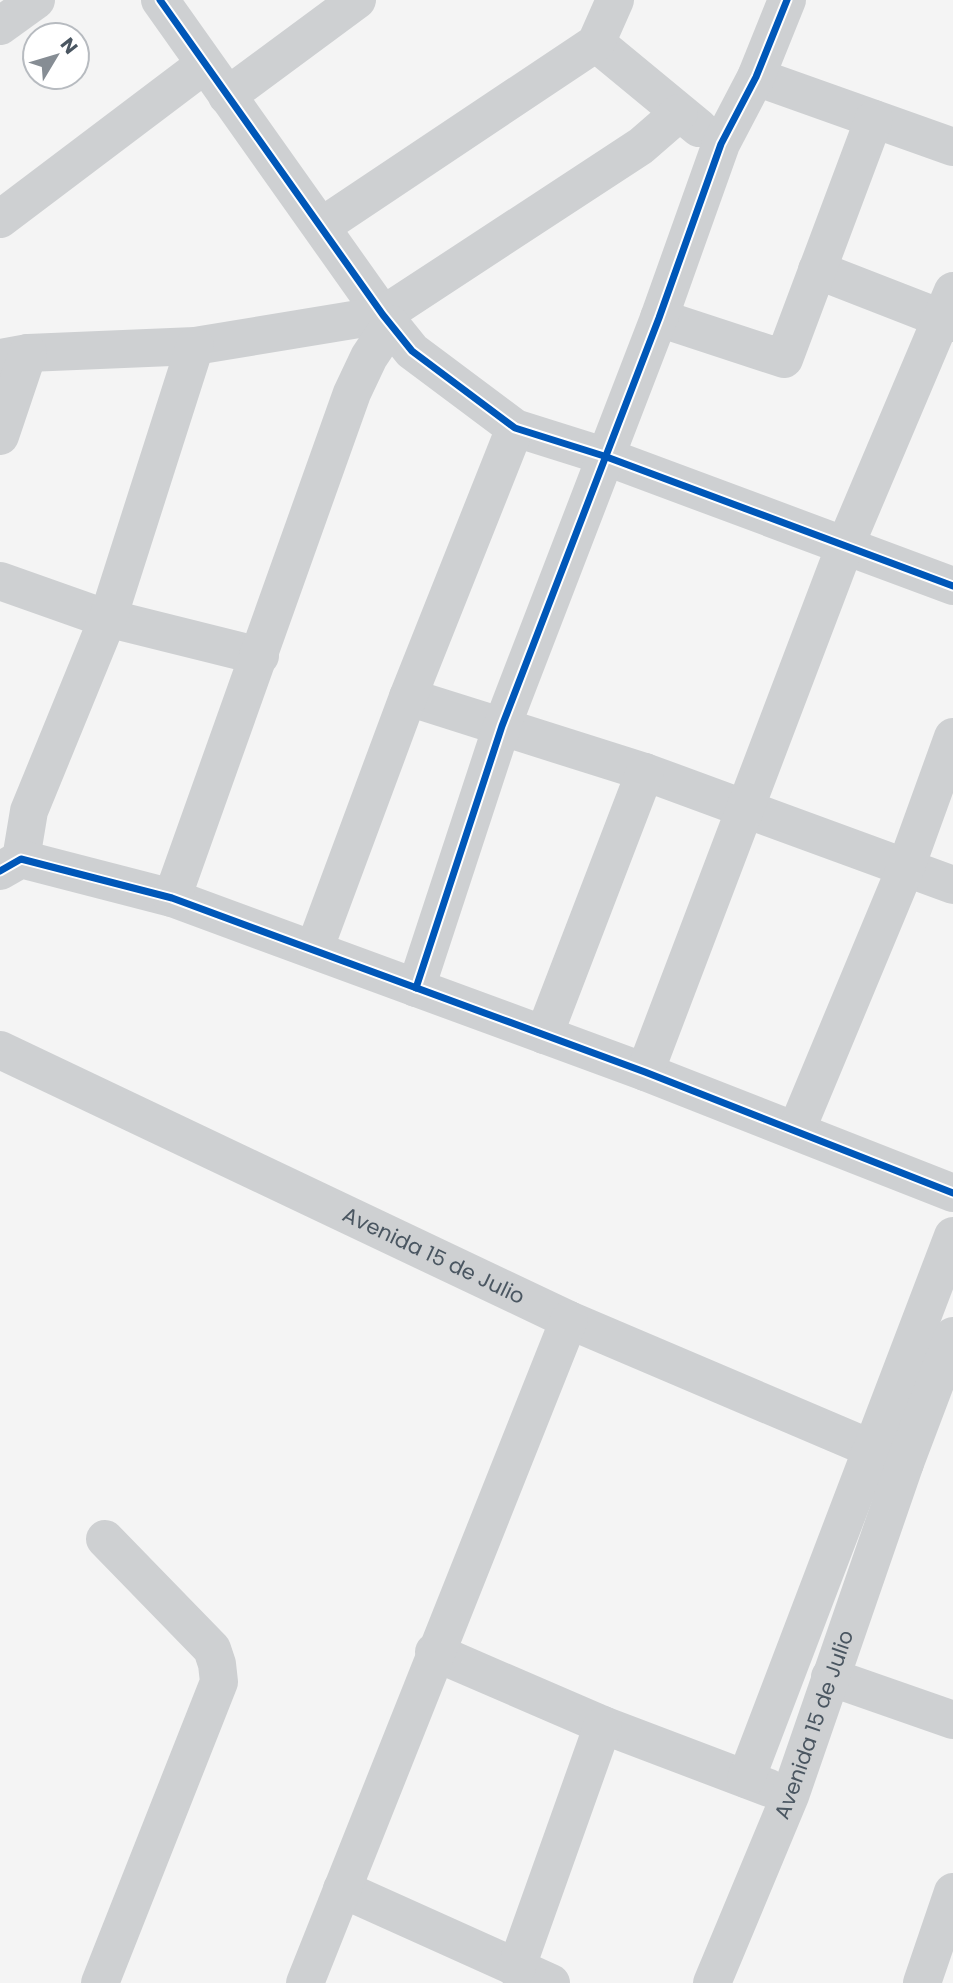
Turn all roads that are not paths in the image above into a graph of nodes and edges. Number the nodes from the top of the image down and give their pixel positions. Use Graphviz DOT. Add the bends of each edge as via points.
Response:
graph roads {
  1 [pos="36,0"];
  2 [pos="160,0"];
  3 [pos="357,0"];
  4 [pos="615,0"];
  5 [pos="788,0"];
  6 [pos="0,26"];
  7 [pos="596,43"];
  8 [pos="204,65"];
  9 [pos="756,76"];
  10 [pos="227,96"];
  11 [pos="679,113"];
  12 [pos="874,119"];
  13 [pos="721,144"];
  14 [pos="953,147"];
  15 [pos="0,219"];
  16 [pos="322,226"];
  17 [pos="817,270"];
  18 [pos="949,311"];
  19 [pos="659,318"];
  20 [pos="387,320"];
  21 [pos="195,346"];
  22 [pos="14,355"];
  23 [pos="514,428"];
  24 [pos="0,436"];
  25 [pos="604,456"];
  26 [pos="845,545"];
  27 [pos="0,582"];
  28 [pos="953,586"];
  29 [pos="108,618"];
  30 [pos="260,656"];
  31 [pos="408,697"];
  32 [pos="502,726"];
  33 [pos="953,737"];
  34 [pos="645,772"];
  35 [pos="746,809"];
  36 [pos="11,865"];
  37 [pos="906,867"];
  38 [pos="953,885"];
  39 [pos="172,898"];
  40 [pos="314,950"];
  41 [pos="416,988"];
  42 [pos="544,1035"];
  43 [pos="0,1050"];
  44 [pos="645,1072"];
  45 [pos="796,1131"];
  46 [pos="953,1193"];
  47 [pos="953,1236"];
  48 [pos="569,1320"];
  49 [pos="953,1336"];
  50 [pos="889,1456"];
  51 [pos="105,1539"];
  52 [pos="435,1652"];
  53 [pos="830,1677"];
  54 [pos="953,1720"];
  55 [pos="603,1725"];
  56 [pos="746,1779"];
  57 [pos="790,1796"];
  58 [pos="342,1889"];
  59 [pos="953,1892"];
  60 [pos="529,1977"];
  61 [pos="100,1983"];
  62 [pos="305,1983"];
  63 [pos="712,1983"];
  64 [pos="922,1983"];
  1 -- 6 [label="street"];
  2 -- 8 [label="street"];
  3 -- 10 [label="street"];
  4 -- 7 [label="street"];
  5 -- 9 [label="street"];
  7 -- 11 [label="street"];
  7 -- 16 [label="street"];
  8 -- 10 [label="street"];
  8 -- 15 [label="street"];
  9 -- 12 [label="street"];
  9 -- 13 [label="street"];
  10 -- 16 [label="street"];
  11 -- 13 [label="street"];
  11 -- 20 [label="street" via="641,146"];
  12 -- 14 [label="street"];
  12 -- 17 [label="street"];
  13 -- 19 [label="street"];
  16 -- 20 [label="street"];
  17 -- 18 [label="street"];
  17 -- 19 [label="street" via="784,359"];
  18 -- 26 [label="street"];
  19 -- 25 [label="street"];
  20 -- 21 [label="street"];
  20 -- 23 [label="street" via="412,351"];
  20 -- 30 [label="street" via="360,372"];
  21 -- 22 [label="street"];
  21 -- 29 [label="street"];
  22 -- 24 [label="street"];
  23 -- 25 [label="street"];
  23 -- 31 [label="street"];
  25 -- 26 [label="street"];
  25 -- 32 [label="street"];
  26 -- 28 [label="street"];
  26 -- 35 [label="street"];
  27 -- 29 [label="street"];
  29 -- 30 [label="street"];
  29 -- 36 [label="street"];
  30 -- 39 [label="street"];
  31 -- 32 [label="street"];
  31 -- 40 [label="street"];
  32 -- 34 [label="street"];
  32 -- 41 [label="street"];
  33 -- 37 [label="street"];
  34 -- 35 [label="street"];
  34 -- 42 [label="street"];
  35 -- 37 [label="street"];
  35 -- 44 [label="street"];
  36 -- 39 [label="street"];
  37 -- 38 [label="street"];
  37 -- 45 [label="street"];
  39 -- 40 [label="street"];
  40 -- 41 [label="street"];
  41 -- 42 [label="street"];
  42 -- 44 [label="street"];
  43 -- 48 [label="street, Avenida 15 de Julio"];
  44 -- 45 [label="street"];
  45 -- 46 [label="street"];
  47 -- 50 [label="street, Avenida 15 de Julio"];
  48 -- 50 [label="street, Avenida 15 de Julio"];
  48 -- 52 [label="street"];
  49 -- 50 [label="street, Avenida 15 de Julio"];
  50 -- 53 [label="street, Avenida 15 de Julio"];
  50 -- 56 [label="street, Avenida 15 de Julio"];
  51 -- 61 [label="street" via="212,1649 219,1682"];
  52 -- 55 [label="street"];
  52 -- 58 [label="street"];
  53 -- 54 [label="street"];
  53 -- 57 [label="street, Avenida 15 de Julio"];
  55 -- 56 [label="street"];
  55 -- 60 [label="street"];
  56 -- 57 [label="street"];
  57 -- 63 [label="street, Avenida 15 de Julio"];
  58 -- 60 [label="street"];
  58 -- 62 [label="street"];
  59 -- 64 [label="street"];
}
